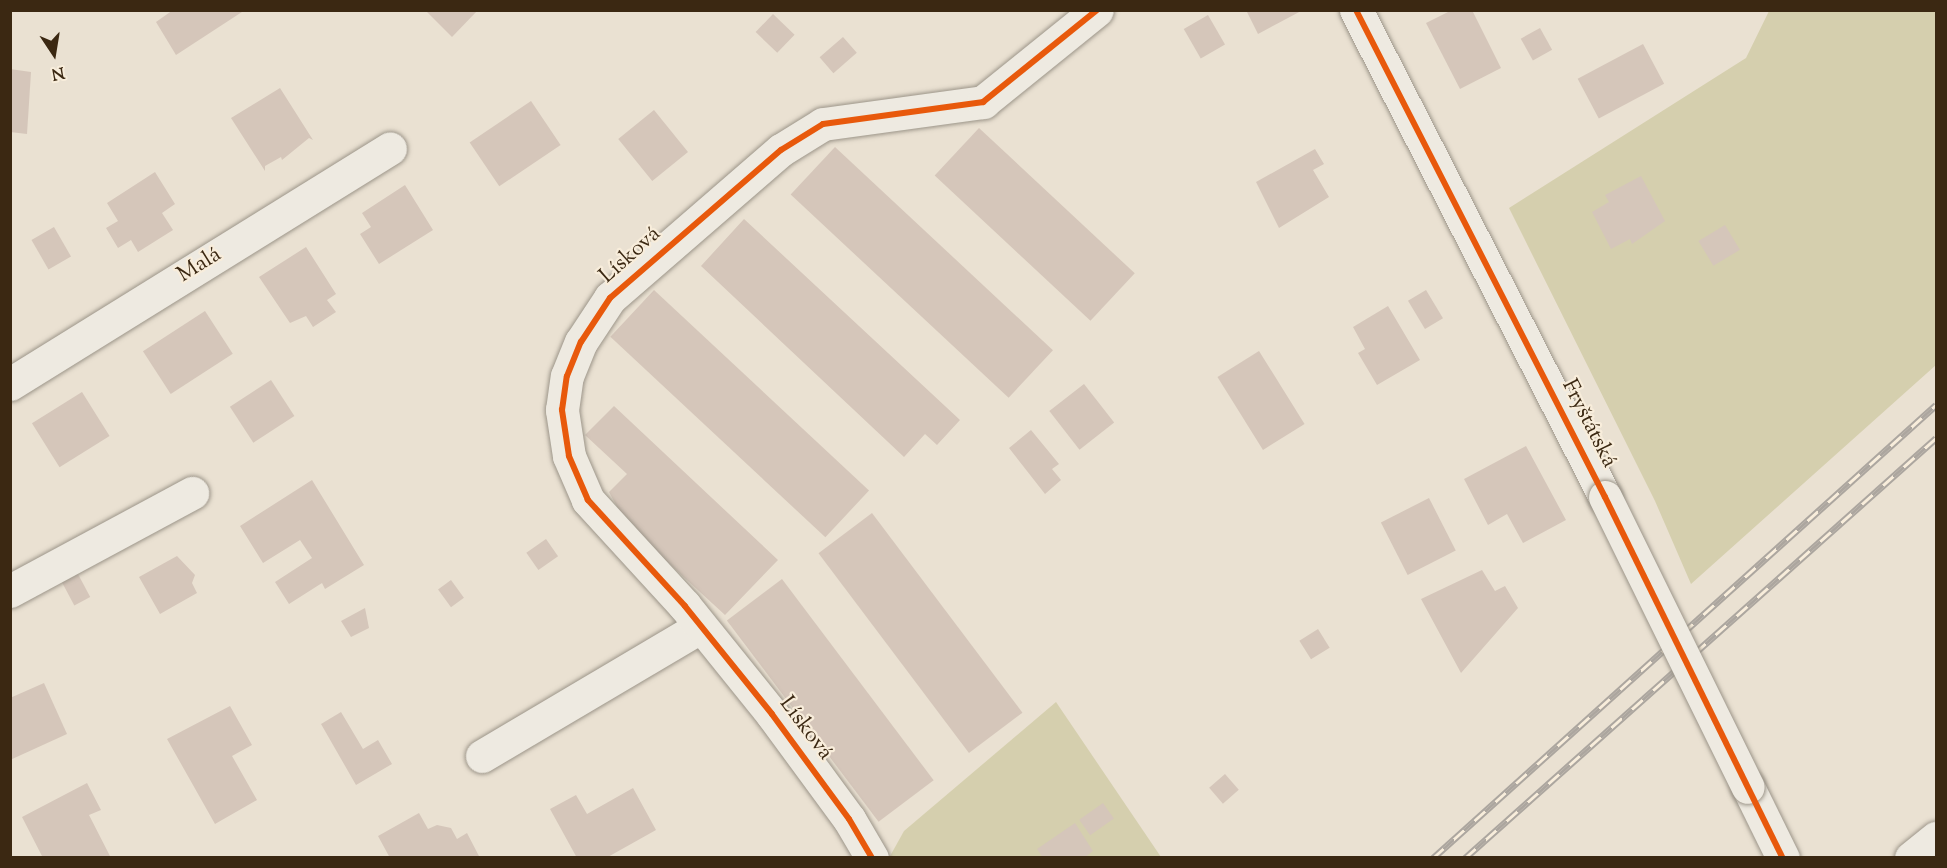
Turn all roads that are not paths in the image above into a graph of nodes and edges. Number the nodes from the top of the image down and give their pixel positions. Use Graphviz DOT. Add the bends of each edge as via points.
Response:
graph roads {
  1 [pos="1097,10"];
  2 [pos="1356,10"];
  3 [pos="390,148"];
  4 [pos="10,384"];
  5 [pos="192,493"];
  6 [pos="10,591"];
  7 [pos="700,627"];
  8 [pos="482,756"];
  9 [pos="1936,838"];
  10 [pos="872,858"];
  11 [pos="1783,858"];
  12 [pos="1911,858"];
  1 -- 7 [label="street, Lísková" via="983,102 823,124 781,150 610,298 581,342 567,376 562,410 569,456 588,500"];
  2 -- 11 [label="street, Fryštátská, bridge" via="1605,497"];
  3 -- 4 [label="street, Malá"];
  5 -- 6 [label="street"];
  7 -- 8 [label="street"];
  7 -- 10 [label="street, Lísková" via="779,723"];
  9 -- 12 [label="street"];
}
